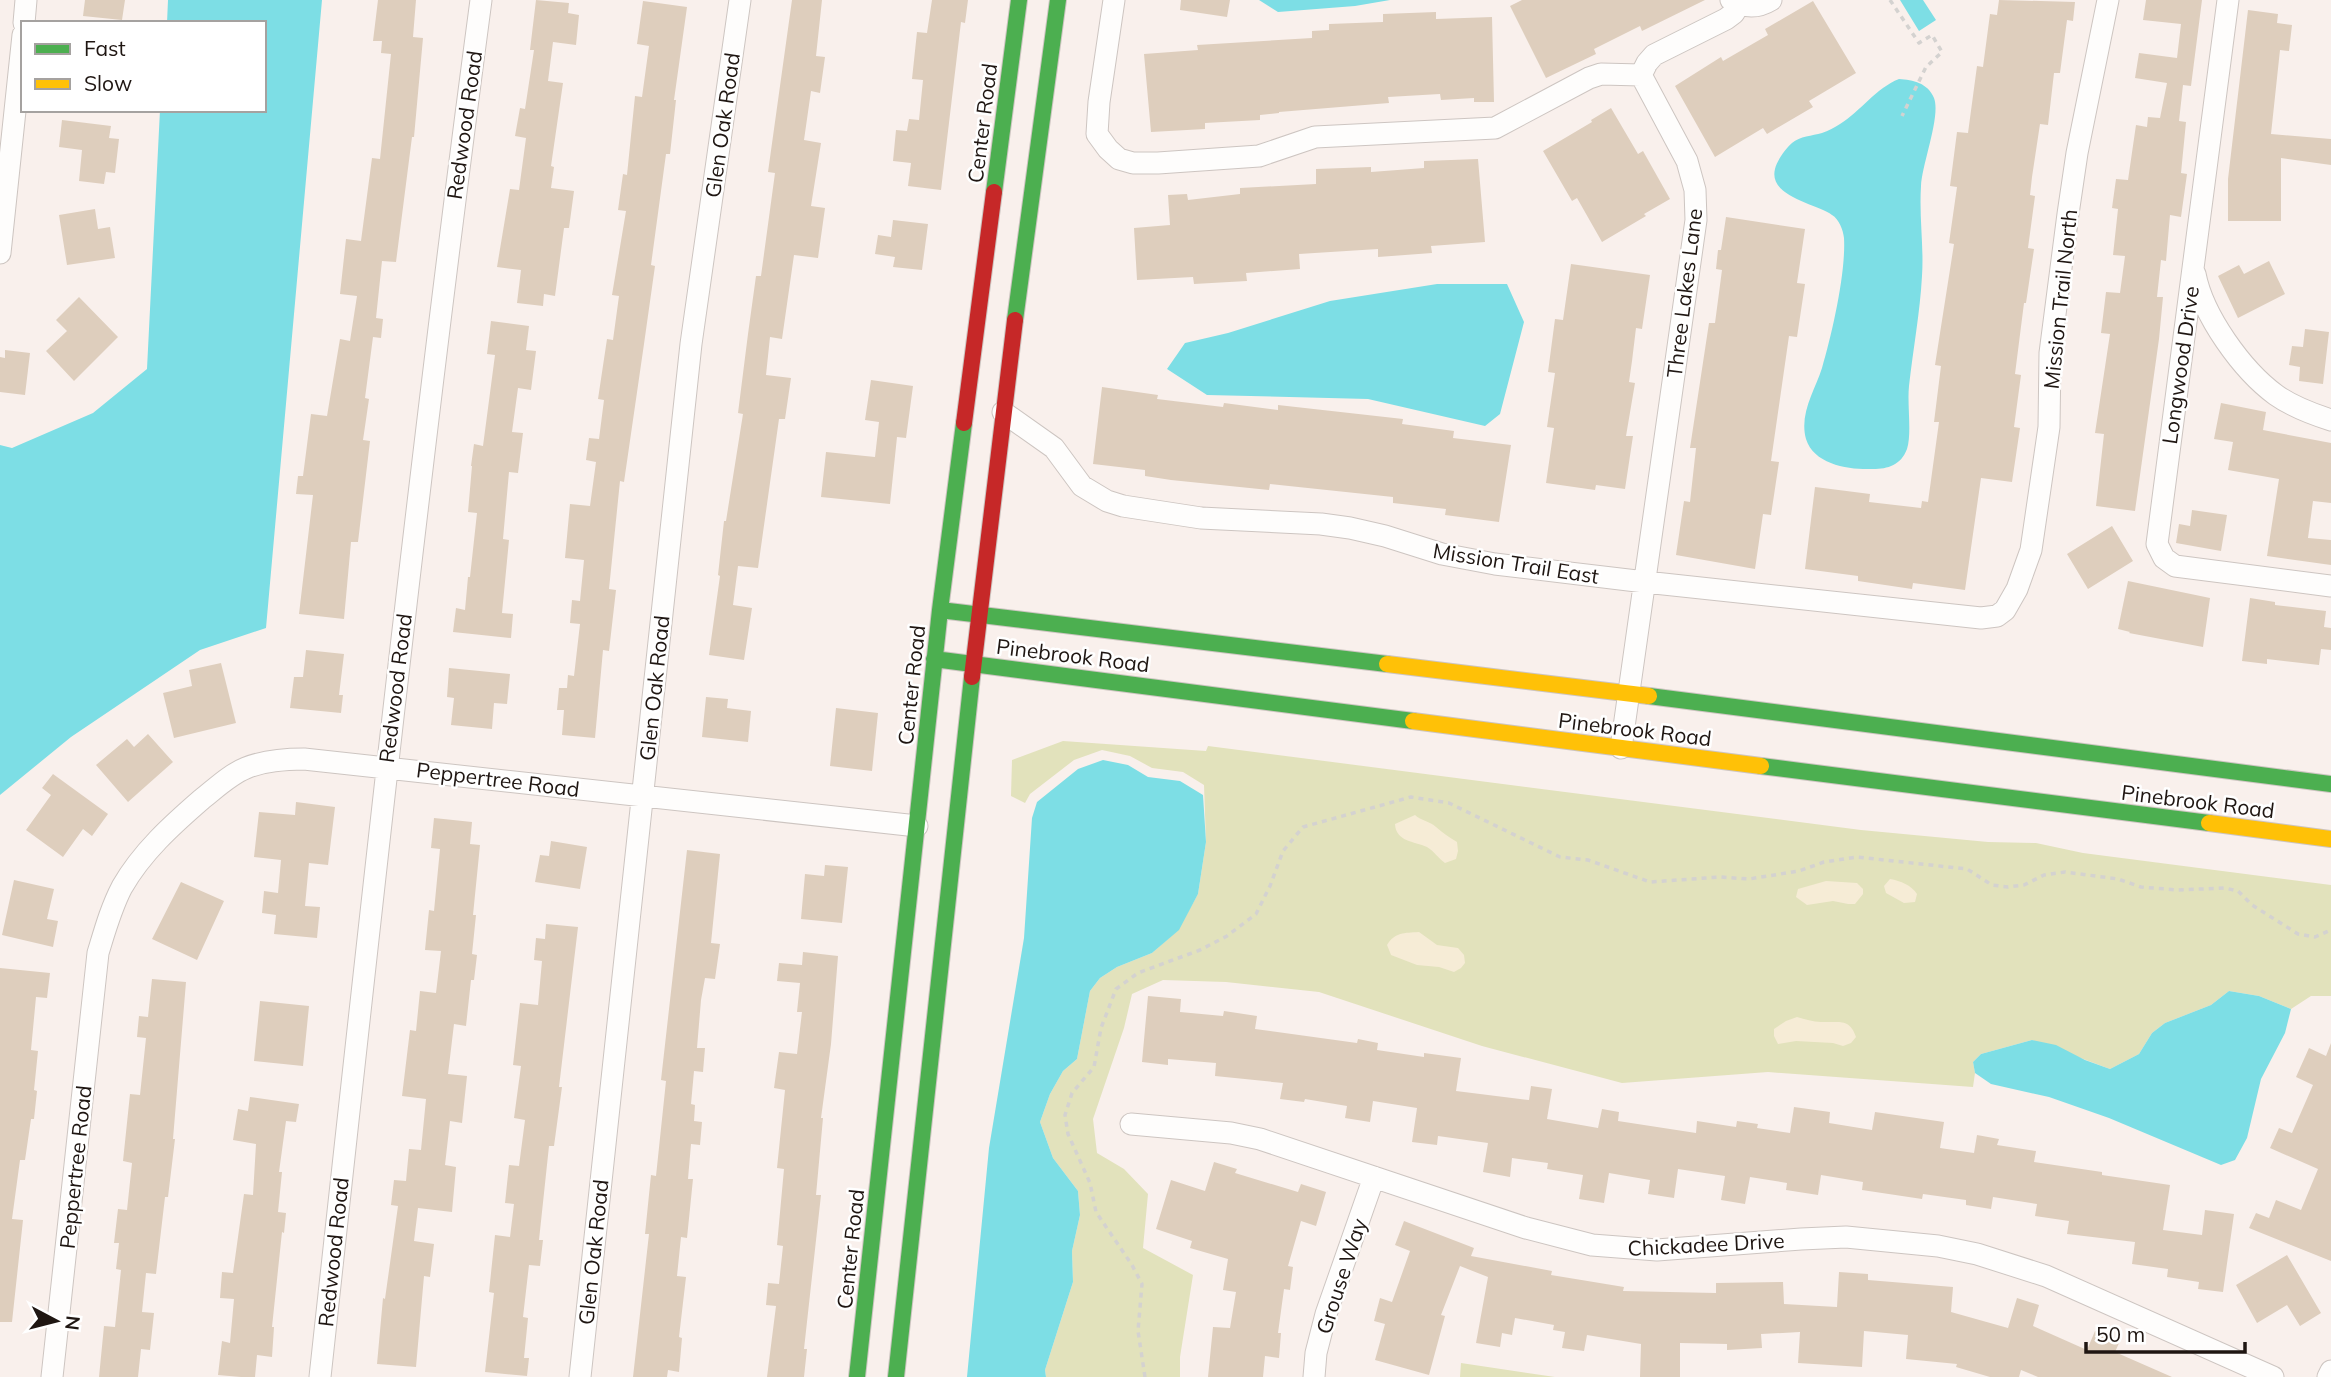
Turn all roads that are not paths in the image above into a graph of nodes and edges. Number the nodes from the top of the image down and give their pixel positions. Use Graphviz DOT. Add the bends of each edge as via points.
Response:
graph roads {
  1 [pos="26,0"];
  2 [pos="481,0"];
  3 [pos="740,0"];
  4 [pos="1019,0"];
  5 [pos="1058,0"];
  6 [pos="1114,0"];
  7 [pos="1771,0"];
  8 [pos="2108,0"];
  9 [pos="2228,0"];
  10 [pos="1735,2"];
  11 [pos="24,21"];
  12 [pos="21,54"];
  13 [pos="1641,75"];
  14 [pos="0,253"];
  15 [pos="2194,255"];
  16 [pos="1003,412"];
  17 [pos="2331,419"];
  18 [pos="1645,582"];
  19 [pos="2331,586"];
  20 [pos="940,610"];
  21 [pos="979,615"];
  22 [pos="1982,618"];
  23 [pos="934,659"];
  24 [pos="974,663"];
  25 [pos="1628,693"];
  26 [pos="1621,748"];
  27 [pos="386,766"];
  28 [pos="2331,784"];
  29 [pos="643,796"];
  30 [pos="917,826"];
  31 [pos="2331,839"];
  32 [pos="1131,1124"];
  33 [pos="1374,1177"];
  34 [pos="2331,1371"];
  35 [pos="52,1377"];
  36 [pos="320,1377"];
  37 [pos="580,1377"];
  38 [pos="857,1377"];
  39 [pos="896,1377"];
  40 [pos="1314,1377"];
  41 [pos="2273,1377"];
  42 [pos="2328,1377"];
  1 -- 11 [label="street"];
  2 -- 27 [label="street, Redwood Road"];
  3 -- 29 [label="street, Glen Oak Road" via="691,344"];
  4 -- 20 [label="street, Center Road"];
  5 -- 16 [label="street"];
  6 -- 13 [label="street" via="1097,134 1119,159 1133,163 1259,156 1315,137 1495,128 1589,78"];
  7 -- 10 [label="street" via="1759,6"];
  8 -- 22 [label="street, Mission Trail North" via="2068,214 2050,354 2049,427 2031,550 2005,610"];
  9 -- 15 [label="street, Longwood Drive"];
  10 -- 13 [label="street" via="1734,13 1654,55"];
  12 -- 14 [label="street"];
  13 -- 18 [label="street, Three Lakes Lane" via="1687,161 1695,190 1696,220"];
  15 -- 17 [label="street" via="2204,304 2248,367 2297,408"];
  15 -- 19 [label="street, Longwood Drive" via="2157,535 2159,551 2175,566"];
  16 -- 18 [label="street, Mission Trail East" via="1054,448 1082,486 1123,506 1201,518 1350,528 1496,564"];
  16 -- 21 [label="street"];
  18 -- 22 [label="street, Mission Trail East"];
  18 -- 25 [label="street, Three Lakes Lane"];
  20 -- 21 [label="street, Pinebrook Road"];
  20 -- 23 [label="street, Center Road"];
  21 -- 24 [label="street"];
  21 -- 25 [label="street, Pinebrook Road"];
  23 -- 24 [label="street, Pinebrook Road"];
  23 -- 30 [label="street, Center Road"];
  24 -- 26 [label="street, Pinebrook Road"];
  24 -- 39 [label="street"];
  25 -- 26 [label="street, Three Lakes Lane"];
  25 -- 28 [label="street, Pinebrook Road"];
  26 -- 31 [label="street, Pinebrook Road"];
  27 -- 29 [label="street, Peppertree Road"];
  27 -- 35 [label="street, Peppertree Road" via="285,759 244,769 177,821 122,887 98,953"];
  27 -- 36 [label="street, Redwood Road"];
  29 -- 30 [label="street, Peppertree Road"];
  29 -- 37 [label="street, Glen Oak Road"];
  30 -- 38 [label="street, Center Road"];
  32 -- 33 [label="street, Chickadee Drive" via="1260,1139"];
  33 -- 40 [label="street, Grouse Way" via="1326,1314"];
  33 -- 41 [label="street, Chickadee Drive" via="1526,1228 1614,1248 1657,1250 1846,1237 1977,1254 2046,1276"];
  34 -- 42 [label="street"];
}
